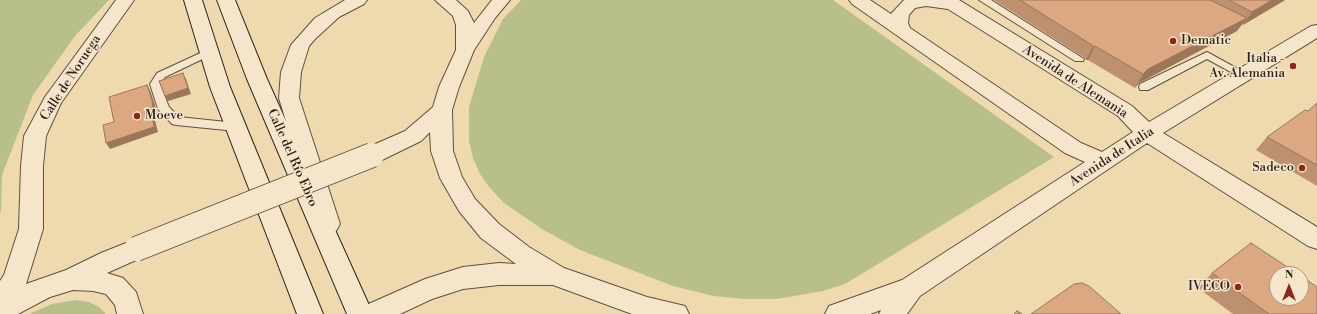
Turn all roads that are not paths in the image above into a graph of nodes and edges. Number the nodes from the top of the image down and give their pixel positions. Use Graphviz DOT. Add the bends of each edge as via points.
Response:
graph roads {
  1 [pos="125,0"];
  2 [pos="193,0"];
  3 [pos="226,0"];
  4 [pos="358,0"];
  5 [pos="444,0"];
  6 [pos="501,0"];
  7 [pos="858,0"];
  8 [pos="869,0"];
  9 [pos="887,0"];
  10 [pos="984,0"];
  11 [pos="950,2"];
  12 [pos="1317,30"];
  13 [pos="903,31"];
  14 [pos="465,50"];
  15 [pos="209,52"];
  16 [pos="1079,59"];
  17 [pos="1244,75"];
  18 [pos="1144,87"];
  19 [pos="442,110"];
  20 [pos="236,127"];
  21 [pos="1147,133"];
  22 [pos="1105,162"];
  23 [pos="1317,239"];
  24 [pos="22,257"];
  25 [pos="556,275"];
  26 [pos="344,276"];
  27 [pos="73,279"];
  28 [pos="0,286"];
  29 [pos="911,288"];
  30 [pos="606,293"];
  31 [pos="0,304"];
  32 [pos="0,312"];
  33 [pos="130,314"];
  34 [pos="310,314"];
  35 [pos="360,314"];
  36 [pos="373,314"];
  37 [pos="635,314"];
  38 [pos="676,314"];
  39 [pos="838,314"];
  40 [pos="892,314"];
  1 -- 24 [label="street, Calle de Noruega" via="52,102 36,136 32,166 31,229"];
  2 -- 15 [label="street"];
  3 -- 26 [label="street, Calle del Río Ebro" via="257,79"];
  4 -- 26 [label="street" via="321,22 300,45 291,72 289,98"];
  5 -- 14 [label="street" via="462,15 465,25"];
  6 -- 14 [label="street"];
  7 -- 13 [label="street"];
  8 -- 9 [label="street"];
  10 -- 16 [label="lane"];
  11 -- 13 [label="street, Avenida de Alemania" via="926,1 909,4 900,14"];
  11 -- 21 [label="street, Avenida de Alemania" via="1124,111"];
  12 -- 17 [label="street, Avenida de Italia"];
  13 -- 22 [label="street" via="1073,148"];
  14 -- 19 [label="street"];
  15 -- 20 [label="street"];
  15 -- 20 [label="lane" via="161,75 156,84 164,109 176,121"];
  17 -- 18 [label="lane" via="1207,55"];
  17 -- 21 [label="street, Avenida de Italia"];
  19 -- 25 [label="street" via="442,151 451,178 467,205 490,231 520,254"];
  19 -- 27 [label="street, bridge" via="413,136 372,155 136,249"];
  20 -- 34 [label="street"];
  21 -- 22 [label="street, Avenida de Italia"];
  21 -- 23 [label="street, Avenida de Alemania"];
  22 -- 29 [label="street, Avenida de Italia"];
  24 -- 28 [label="street, Calle de Noruega"];
  24 -- 31 [label="street, Calle de Noruega" via="16,278"];
  25 -- 30 [label="street"];
  25 -- 36 [label="street" via="499,274 463,278 425,290"];
  26 -- 35 [label="street, Calle del Río Ebro"];
  27 -- 32 [label="street" via="43,288"];
  27 -- 33 [label="street" via="93,280 114,286 128,300"];
  29 -- 39 [label="street"];
  29 -- 40 [label="street"];
  30 -- 37 [label="street"];
  30 -- 38 [label="street" via="646,308"];
}
